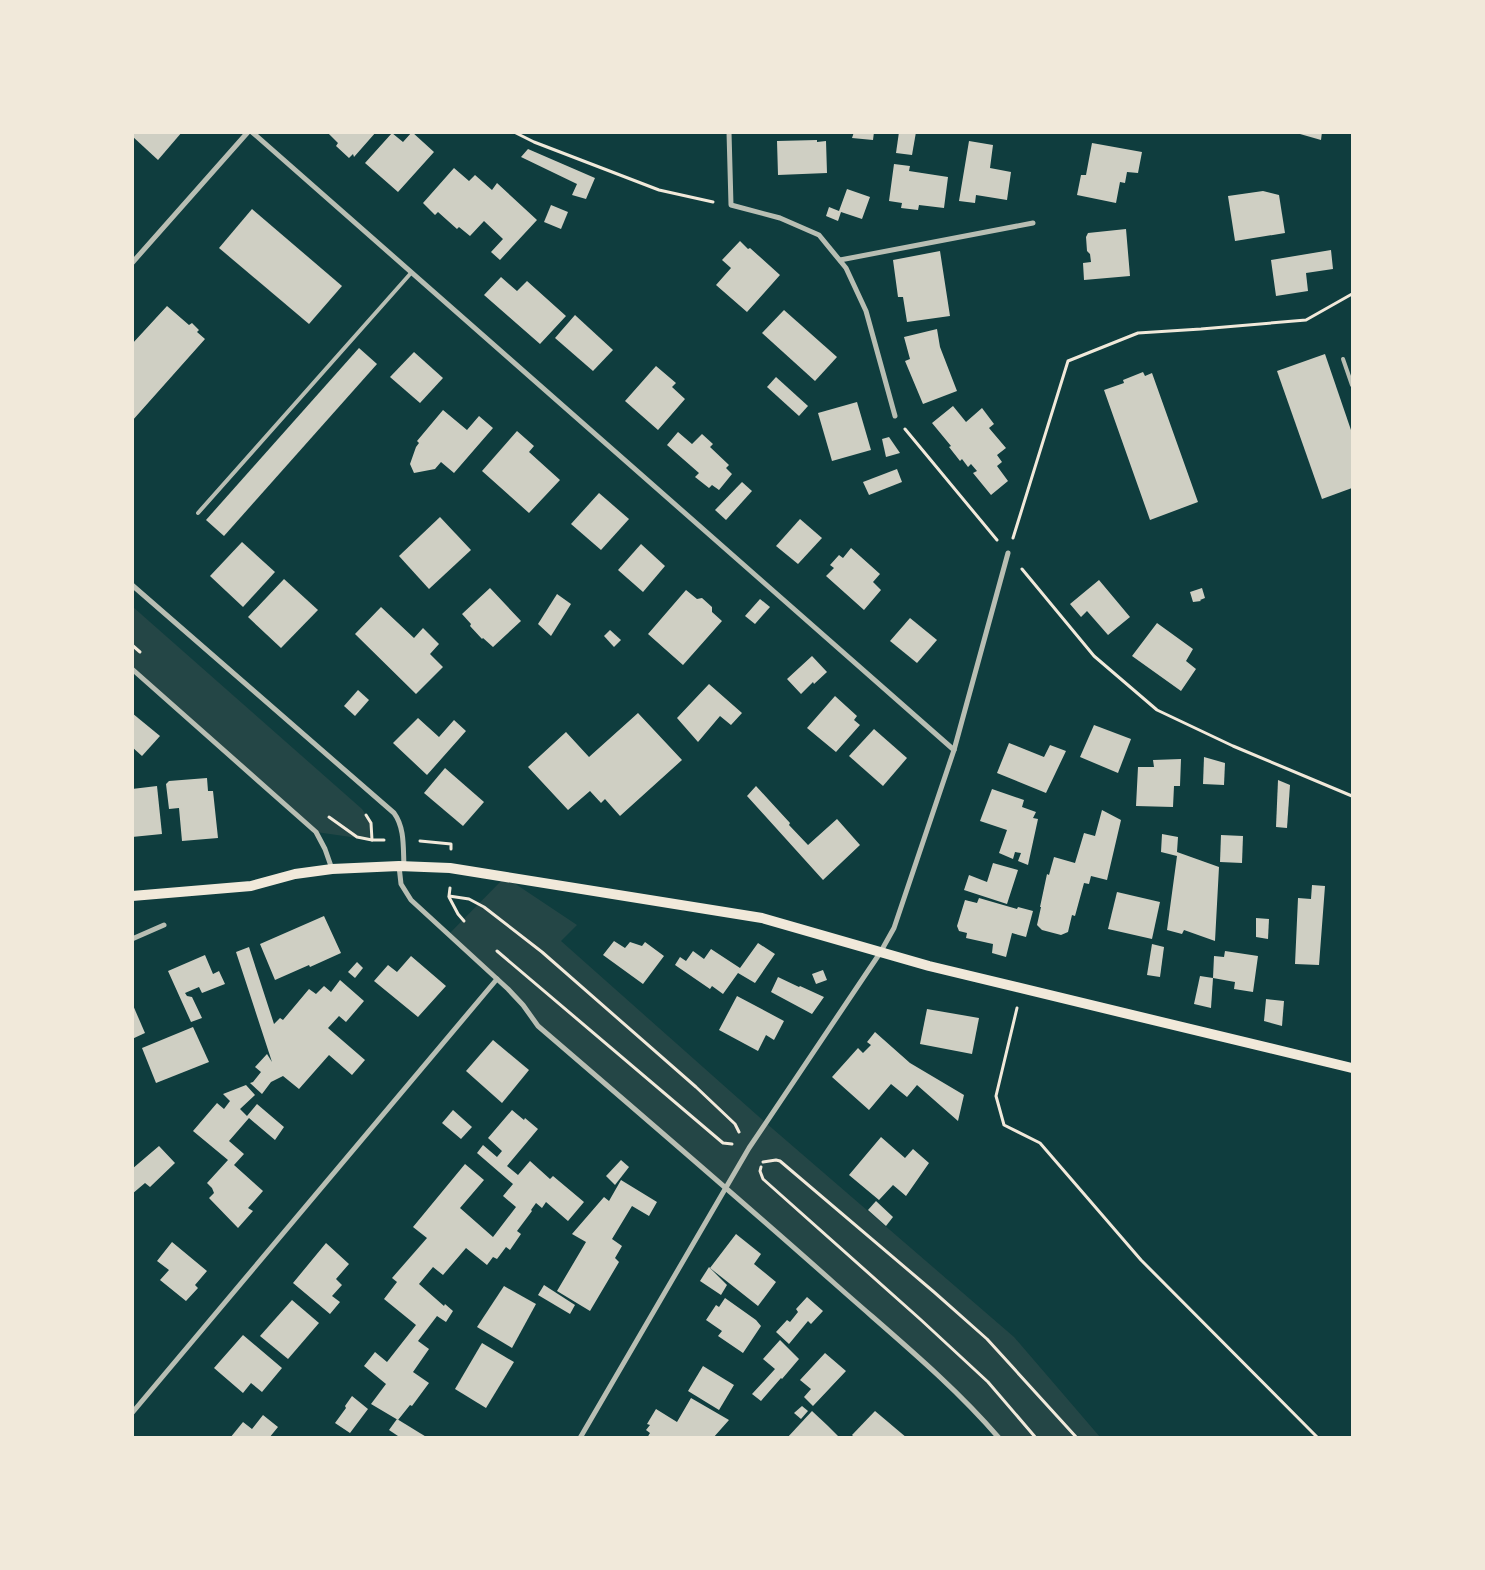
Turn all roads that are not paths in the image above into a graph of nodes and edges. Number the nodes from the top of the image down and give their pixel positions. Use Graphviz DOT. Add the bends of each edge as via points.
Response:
graph roads {
  1 [pos="250,132"];
  2 [pos="729,132"];
  3 [pos="1033,223"];
  4 [pos="840,260"];
  5 [pos="132,263"];
  6 [pos="411,272"];
  7 [pos="1343,359"];
  8 [pos="1352,385"];
  9 [pos="895,416"];
  10 [pos="198,513"];
  11 [pos="1008,553"];
  12 [pos="132,585"];
  13 [pos="132,669"];
  14 [pos="954,750"];
  15 [pos="401,866"];
  16 [pos="332,869"];
  17 [pos="132,896"];
  18 [pos="164,925"];
  19 [pos="132,939"];
  20 [pos="880,953"];
  21 [pos="497,978"];
  22 [pos="1352,1068"];
  23 [pos="726,1187"];
  24 [pos="132,1413"];
  25 [pos="580,1438"];
  26 [pos="1000,1438"];
  1 -- 5 [label="street"];
  1 -- 6 [label="street"];
  2 -- 4 [label="street" via="731,206 780,218 819,235"];
  3 -- 4 [label="street"];
  4 -- 9 [label="street" via="866,311"];
  6 -- 10 [label="lane"];
  6 -- 14 [label="street"];
  7 -- 8 [label="lane"];
  11 -- 14 [label="street"];
  12 -- 15 [label="street" via="394,813 402,828"];
  13 -- 16 [label="street" via="316,832"];
  14 -- 20 [label="street" via="894,928"];
  15 -- 16 [label="main road"];
  15 -- 20 [label="main road" via="450,868 762,918"];
  15 -- 21 [label="street" via="401,884 411,900"];
  16 -- 17 [label="main road" via="295,874 251,886"];
  18 -- 19 [label="street"];
  20 -- 22 [label="main road"];
  20 -- 23 [label="street"];
  21 -- 23 [label="street" via="538,1026"];
  21 -- 24 [label="street"];
  23 -- 25 [label="street"];
  23 -- 26 [label="street" via="934,1371"];
}
